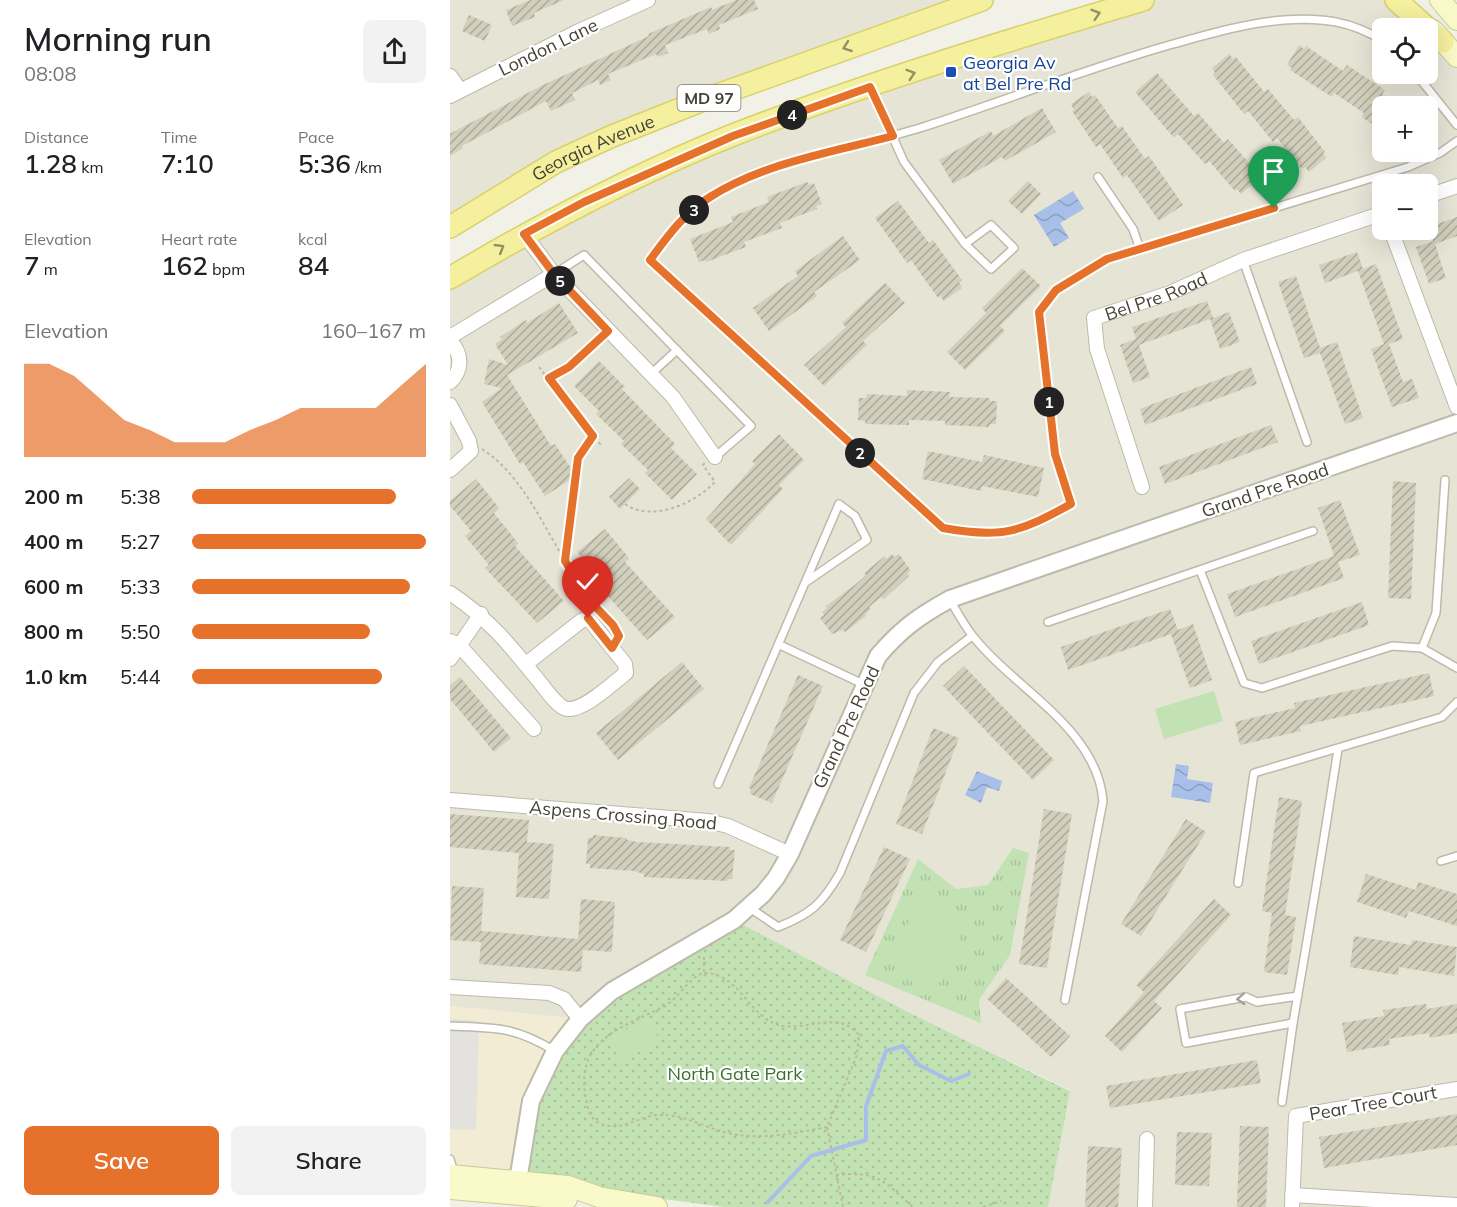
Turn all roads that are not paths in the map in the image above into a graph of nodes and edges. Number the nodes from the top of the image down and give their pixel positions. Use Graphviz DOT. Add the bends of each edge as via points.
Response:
graph roads {
  1 [pos="648,0"];
  2 [pos="981,0"];
  3 [pos="1143,0"];
  4 [pos="1396,0"];
  5 [pos="1407,0"];
  6 [pos="1440,0"];
  7 [pos="1457,20"];
  8 [pos="1372,35"];
  9 [pos="1439,39"];
  10 [pos="450,76"];
  11 [pos="1424,84"];
  12 [pos="870,87"];
  13 [pos="455,93"];
  14 [pos="1457,125"];
  15 [pos="893,136"];
  16 [pos="1457,141"];
  17 [pos="1098,177"];
  18 [pos="1457,186"];
  19 [pos="1438,193"];
  20 [pos="1372,217"];
  21 [pos="450,227"];
  22 [pos="524,234"];
  23 [pos="1395,240"];
  24 [pos="965,244"];
  25 [pos="1140,249"];
  26 [pos="1243,260"];
  27 [pos="554,274"];
  28 [pos="450,278"];
  29 [pos="450,339"];
  30 [pos="677,350"];
  31 [pos="652,373"];
  32 [pos="450,382"];
  33 [pos="450,405"];
  34 [pos="1457,407"];
  35 [pos="1457,423"];
  36 [pos="1307,442"];
  37 [pos="714,456"];
  38 [pos="450,470"];
  39 [pos="1444,480"];
  40 [pos="1142,487"];
  41 [pos="1313,531"];
  42 [pos="1200,570"];
  43 [pos="806,582"];
  44 [pos="450,593"];
  45 [pos="950,599"];
  46 [pos="481,614"];
  47 [pos="1048,622"];
  48 [pos="972,636"];
  49 [pos="455,643"];
  50 [pos="780,645"];
  51 [pos="1422,648"];
  52 [pos="450,659"];
  53 [pos="526,664"];
  54 [pos="1457,668"];
  55 [pos="863,684"];
  56 [pos="1457,702"];
  57 [pos="534,729"];
  58 [pos="1338,749"];
  59 [pos="718,784"];
  60 [pos="450,800"];
  61 [pos="790,854"];
  62 [pos="1457,856"];
  63 [pos="1441,861"];
  64 [pos="1239,883"];
  65 [pos="749,908"];
  66 [pos="450,987"];
  67 [pos="1298,996"];
  68 [pos="1065,1000"];
  69 [pos="580,1019"];
  70 [pos="1292,1023"];
  71 [pos="450,1026"];
  72 [pos="555,1051"];
  73 [pos="1457,1089"];
  74 [pos="1282,1102"];
  75 [pos="1147,1139"];
  76 [pos="451,1175"];
  77 [pos="517,1187"];
  78 [pos="1292,1201"];
  79 [pos="1457,1204"];
  80 [pos="657,1207"];
  81 [pos="1145,1207"];
  1 -- 13 [label="street, London Lane"];
  2 -- 21 [label="main road, Georgia Avenue / MD 97, one-way" via="610,137 556,162"];
  12 -- 3 [label="main road, MD 97, one-way"];
  4 -- 9 [label="main road"];
  5 -- 9 [label="main road"];
  6 -- 7 [label="main road"];
  8 -- 15 [label="lane" via="1356,26 1325,19 1254,24 1113,61"];
  10 -- 13 [label="street"];
  11 -- 14 [label="lane"];
  12 -- 15 [label="lane"];
  12 -- 22 [label="main road, MD 97" via="733,136 584,202"];
  15 -- 24 [label="lane" via="904,162"];
  15 -- 25 [label="lane" via="786,163 709,197 672,229 650,260 943,528 973,534 1005,533 1030,526 1071,504 1055,454 1039,312 1056,290 1107,259"];
  16 -- 25 [label="lane" via="1408,167"];
  17 -- 25 [label="lane" via="1133,229"];
  18 -- 19 [label="street"];
  20 -- 26 [label="street, Bel Pre Road"];
  22 -- 27 [label="street"];
  28 -- 22 [label="main road, MD 97, one-way"];
  23 -- 34 [label="street"];
  24 -- 24 [label="lane" via="991,225 1014,248 991,269"];
  26 -- 36 [label="lane"];
  26 -- 40 [label="street, Bel Pre Road" via="1170,293 1094,318 1097,349"];
  27 -- 29 [label="street"];
  27 -- 30 [label="lane" via="584,255"];
  27 -- 31 [label="street"];
  29 -- 32 [label="street" via="460,358 458,371"];
  30 -- 31 [label="lane"];
  30 -- 37 [label="lane" via="751,426"];
  31 -- 37 [label="street"];
  33 -- 38 [label="street" via="470,441 471,451"];
  35 -- 45 [label="street, Grand Pre Road"];
  39 -- 51 [label="lane" via="1436,613"];
  41 -- 42 [label="lane"];
  42 -- 47 [label="lane"];
  42 -- 51 [label="lane" via="1244,684 1262,688 1392,646"];
  43 -- 43 [label="lane" via="816,559 839,504 855,516 867,540"];
  43 -- 50 [label="lane"];
  44 -- 46 [label="street"];
  45 -- 48 [label="lane"];
  45 -- 55 [label="street, Grand Pre Road" via="916,617 896,635"];
  46 -- 49 [label="street"];
  46 -- 53 [label="street"];
  48 -- 65 [label="lane" via="938,662 914,693 840,873 824,901 802,917 778,927"];
  48 -- 68 [label="lane" via="1065,728 1096,770 1101,785 1102,801"];
  49 -- 52 [label="street"];
  49 -- 57 [label="street"];
  50 -- 55 [label="lane"];
  50 -- 59 [label="lane"];
  51 -- 54 [label="lane"];
  53 -- 53 [label="street" via="588,618 625,664 626,673 579,707 568,709"];
  55 -- 61 [label="street, Grand Pre Road"];
  56 -- 58 [label="lane" via="1442,717"];
  58 -- 64 [label="lane" via="1254,773"];
  58 -- 67 [label="lane"];
  60 -- 61 [label="street, Aspens Crossing Road" via="708,821"];
  61 -- 65 [label="street, Grand Pre Road" via="776,878"];
  62 -- 63 [label="lane"];
  65 -- 69 [label="street, Grand Pre Road" via="625,982"];
  66 -- 69 [label="street" via="549,993 564,999"];
  67 -- 70 [label="lane"];
  67 -- 70 [label="lane, one-way" via="1257,1002 1246,997 1180,1009 1186,1043"];
  69 -- 72 [label="street, Grand Pre Road"];
  70 -- 74 [label="lane"];
  71 -- 72 [label="lane" via="527,1034"];
  72 -- 77 [label="street, Grand Pre Road" via="531,1101"];
  73 -- 78 [label="street, Pear Tree Court" via="1296,1116"];
  75 -- 81 [label="street"];
  76 -- 77 [label="main road"];
  77 -- 80 [label="main road" via="568,1186 600,1197"];
  78 -- 79 [label="street, Pear Tree Court"];
}
